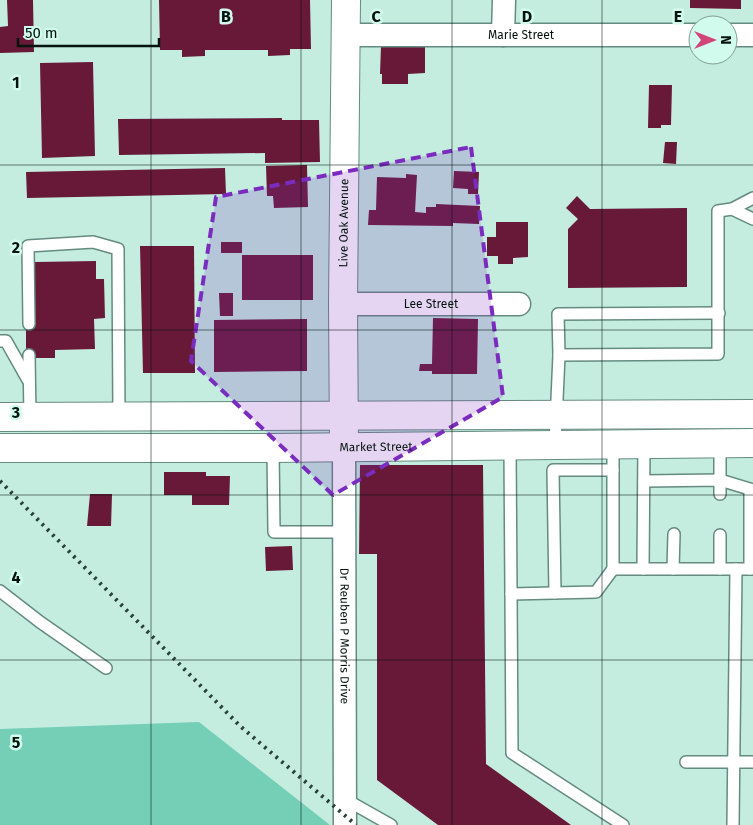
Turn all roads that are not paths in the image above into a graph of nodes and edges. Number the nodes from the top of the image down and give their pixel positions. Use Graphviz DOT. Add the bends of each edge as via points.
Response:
graph roads {
  1 [pos="346,0"];
  2 [pos="504,0"];
  3 [pos="345,35"];
  4 [pos="503,35"];
  5 [pos="688,35"];
  6 [pos="738,35"];
  7 [pos="753,35"];
  8 [pos="753,198"];
  9 [pos="732,209"];
  10 [pos="753,219"];
  11 [pos="343,304"];
  12 [pos="519,304"];
  13 [pos="719,313"];
  14 [pos="29,324"];
  15 [pos="0,341"];
  16 [pos="29,355"];
  17 [pos="559,355"];
  18 [pos="30,382"];
  19 [pos="753,414"];
  20 [pos="556,416"];
  21 [pos="344,417"];
  22 [pos="0,418"];
  23 [pos="30,418"];
  24 [pos="119,418"];
  25 [pos="720,443"];
  26 [pos="753,443"];
  27 [pos="555,444"];
  28 [pos="612,444"];
  29 [pos="644,444"];
  30 [pos="510,445"];
  31 [pos="344,447"];
  32 [pos="0,448"];
  33 [pos="273,448"];
  34 [pos="612,470"];
  35 [pos="720,480"];
  36 [pos="644,481"];
  37 [pos="674,481"];
  38 [pos="751,490"];
  39 [pos="674,493"];
  40 [pos="720,494"];
  41 [pos="344,532"];
  42 [pos="674,534"];
  43 [pos="720,535"];
  44 [pos="613,569"];
  45 [pos="644,569"];
  46 [pos="674,569"];
  47 [pos="720,569"];
  48 [pos="736,569"];
  49 [pos="751,569"];
  50 [pos="0,590"];
  51 [pos="555,593"];
  52 [pos="511,594"];
  53 [pos="106,668"];
  54 [pos="686,762"];
  55 [pos="734,762"];
  56 [pos="753,762"];
  57 [pos="343,798"];
  58 [pos="345,825"];
  59 [pos="391,825"];
  60 [pos="623,825"];
  61 [pos="733,825"];
  1 -- 3 [label="main road, Live Oak Avenue"];
  2 -- 4 [label="street"];
  3 -- 4 [label="street, Marie Street"];
  3 -- 11 [label="main road, Live Oak Avenue"];
  4 -- 5 [label="street, Marie Street"];
  6 -- 7 [label="street"];
  8 -- 9 [label="lane"];
  9 -- 10 [label="lane"];
  9 -- 13 [label="lane" via="718,211"];
  11 -- 12 [label="street, Lee Street"];
  11 -- 21 [label="main road, Live Oak Avenue"];
  13 -- 17 [label="lane" via="718,354"];
  13 -- 17 [label="lane" via="558,314"];
  14 -- 24 [label="lane" via="28,246 93,242 118,249"];
  15 -- 18 [label="lane" via="6,341"];
  16 -- 18 [label="lane"];
  17 -- 20 [label="lane"];
  18 -- 23 [label="lane"];
  19 -- 20 [label="main road"];
  20 -- 21 [label="main road"];
  20 -- 27 [label="lane"];
  21 -- 24 [label="main road"];
  21 -- 31 [label="main road, Live Oak Avenue"];
  22 -- 23 [label="main road"];
  23 -- 24 [label="main road"];
  25 -- 26 [label="main road, Market Street"];
  25 -- 29 [label="main road, Market Street"];
  25 -- 35 [label="lane"];
  27 -- 28 [label="main road, Market Street"];
  27 -- 30 [label="main road, Market Street"];
  28 -- 29 [label="main road, Market Street"];
  28 -- 34 [label="lane"];
  29 -- 36 [label="lane"];
  30 -- 31 [label="main road, Market Street"];
  30 -- 52 [label="lane"];
  31 -- 33 [label="main road, Market Street"];
  31 -- 41 [label="street, Dr Reuben P Morris Drive"];
  32 -- 33 [label="main road, Market Street"];
  33 -- 41 [label="lane" via="274,532"];
  34 -- 44 [label="lane"];
  34 -- 51 [label="lane" via="554,470"];
  35 -- 37 [label="lane"];
  35 -- 38 [label="lane"];
  35 -- 40 [label="lane"];
  36 -- 37 [label="lane"];
  36 -- 45 [label="lane"];
  37 -- 39 [label="lane"];
  38 -- 49 [label="lane"];
  41 -- 57 [label="street, Dr Reuben P Morris Drive"];
  42 -- 46 [label="lane"];
  43 -- 47 [label="lane"];
  44 -- 45 [label="lane"];
  44 -- 51 [label="lane" via="596,592"];
  45 -- 46 [label="lane"];
  46 -- 47 [label="lane"];
  47 -- 48 [label="lane"];
  48 -- 49 [label="lane"];
  48 -- 55 [label="lane"];
  50 -- 53 [label="lane"];
  51 -- 52 [label="lane"];
  52 -- 60 [label="lane" via="512,753"];
  54 -- 55 [label="lane"];
  55 -- 56 [label="lane"];
  55 -- 61 [label="lane"];
  57 -- 58 [label="street, Dr Reuben P Morris Drive"];
  57 -- 59 [label="lane"];
}
